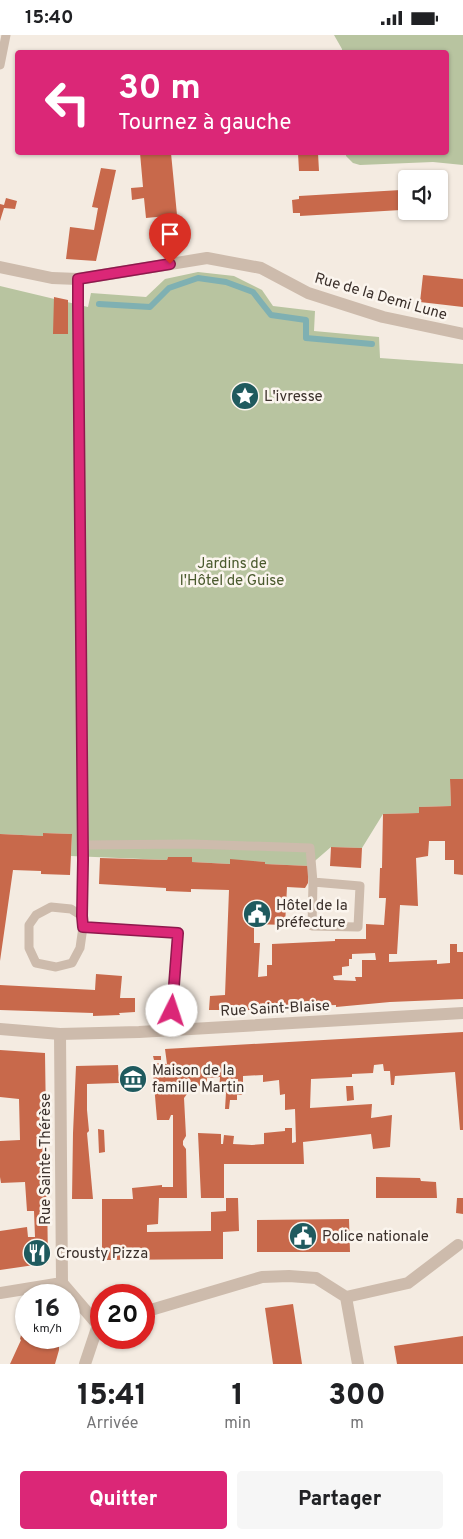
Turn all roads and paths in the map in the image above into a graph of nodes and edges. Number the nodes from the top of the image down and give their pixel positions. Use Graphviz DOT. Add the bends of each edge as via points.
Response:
graph roads {
  1 [pos="6,35"];
  2 [pos="0,65"];
  3 [pos="0,267"];
  4 [pos="78,279"];
  5 [pos="463,334"];
  6 [pos="83,845"];
  7 [pos="313,882"];
  8 [pos="82,916"];
  9 [pos="83,927"];
  10 [pos="463,1013"];
  11 [pos="0,1029"];
  12 [pos="168,1031"];
  13 [pos="60,1034"];
  14 [pos="458,1245"];
  15 [pos="62,1283"];
  16 [pos="1,1295"];
  17 [pos="346,1297"];
  18 [pos="155,1309"];
  19 [pos="90,1313"];
  20 [pos="91,1349"];
  21 [pos="85,1364"];
  22 [pos="358,1364"];
  1 -- 2 [label="lane"];
  3 -- 4 [label="street, Rue de la Demi Lune" via="52,278"];
  4 -- 5 [label="street, Rue de la Demi Lune" via="207,258 260,268 308,293 383,317"];
  4 -- 6 [label="lane"];
  6 -- 7 [label="lane" via="310,848"];
  6 -- 8 [label="lane"];
  7 -- 7 [label="lane" via="312,926 358,927 360,886"];
  8 -- 9 [label="lane"];
  8 -- 9 [label="lane" via="71,909 51,907 36,915 29,925 29,948 36,963 56,967 72,963 80,948"];
  9 -- 12 [label="lane" via="178,933"];
  10 -- 12 [label="street, Rue Saint-Blaise"];
  11 -- 13 [label="street, Rue Saint-Blaise"];
  12 -- 13 [label="street, Rue Saint-Blaise"];
  13 -- 15 [label="street, Rue Sainte-Thérèse"];
  14 -- 17 [label="street" via="408,1283"];
  15 -- 16 [label="street"];
  15 -- 19 [label="street"];
  17 -- 18 [label="street" via="316,1278 262,1277"];
  17 -- 22 [label="street"];
  20 -- 21 [label="street"];
}
